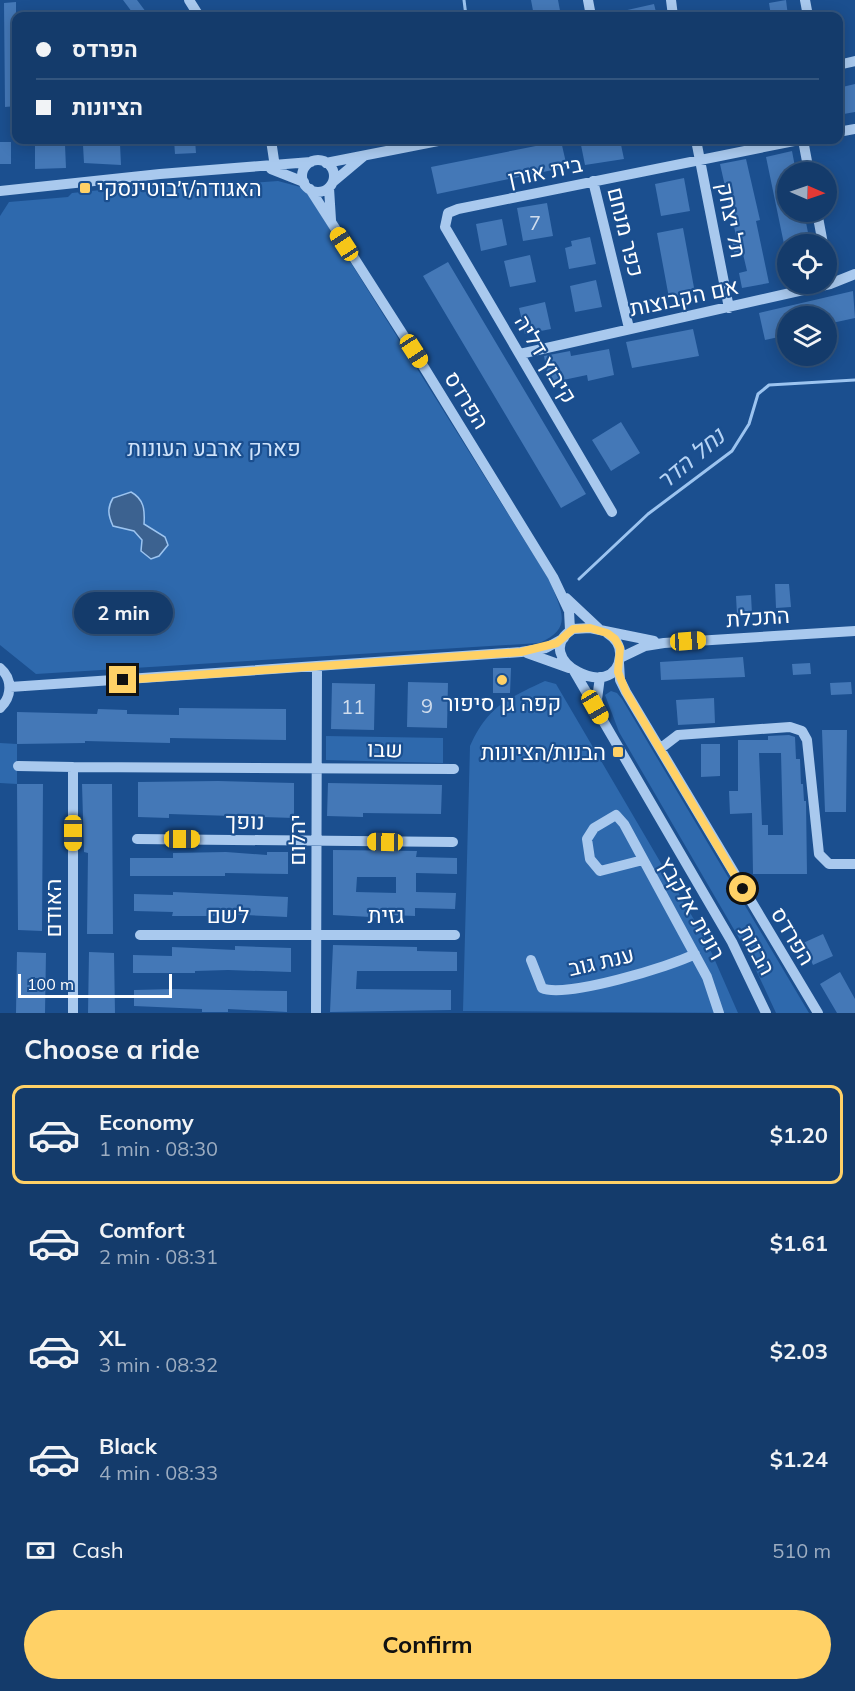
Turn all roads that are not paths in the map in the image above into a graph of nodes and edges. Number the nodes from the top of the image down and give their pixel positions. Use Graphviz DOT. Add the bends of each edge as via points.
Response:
graph roads {
  1 [pos="271,144"];
  2 [pos="423,144"];
  3 [pos="697,144"];
  4 [pos="779,144"];
  5 [pos="802,144"];
  6 [pos="364,156"];
  7 [pos="700,158"];
  8 [pos="311,162"];
  9 [pos="806,162"];
  10 [pos="326,163"];
  11 [pos="272,167"];
  12 [pos="593,181"];
  13 [pos="331,185"];
  14 [pos="307,186"];
  15 [pos="0,191"];
  16 [pos="332,227"];
  17 [pos="445,227"];
  18 [pos="855,274"];
  19 [pos="837,282"];
  20 [pos="788,294"];
  21 [pos="729,308"];
  22 [pos="629,328"];
  23 [pos="520,354"];
  24 [pos="612,512"];
  25 [pos="564,596"];
  26 [pos="855,631"];
  27 [pos="605,632"];
  28 [pos="567,634"];
  29 [pos="664,643"];
  30 [pos="521,652"];
  31 [pos="619,661"];
  32 [pos="0,668"];
  33 [pos="317,668"];
  34 [pos="572,670"];
  35 [pos="602,676"];
  36 [pos="10,687"];
  37 [pos="626,692"];
  38 [pos="0,708"];
  39 [pos="603,719"];
  40 [pos="661,748"];
  41 [pos="18,766"];
  42 [pos="73,767"];
  43 [pos="317,767"];
  44 [pos="454,769"];
  45 [pos="137,839"];
  46 [pos="316,841"];
  47 [pos="453,842"];
  48 [pos="643,860"];
  49 [pos="855,864"];
  50 [pos="140,935"];
  51 [pos="316,935"];
  52 [pos="455,935"];
  53 [pos="695,954"];
  54 [pos="531,960"];
  55 [pos="73,1013"];
  56 [pos="316,1013"];
  57 [pos="719,1013"];
  58 [pos="766,1013"];
  59 [pos="818,1013"];
  1 -- 11 [label="street"];
  2 -- 6 [label="street"];
  3 -- 7 [label="street, תל יצחק"];
  4 -- 7 [label="street, בית אורן"];
  5 -- 9 [label="street"];
  6 -- 10 [label="street"];
  6 -- 13 [label="street"];
  7 -- 12 [label="street, בית אורן"];
  7 -- 21 [label="street, תל יצחק"];
  8 -- 10 [label="street"];
  8 -- 11 [label="street"];
  8 -- 14 [label="street" via="303,171"];
  10 -- 13 [label="street" via="333,171"];
  11 -- 14 [label="street"];
  11 -- 15 [label="street"];
  12 -- 17 [label="street, בית אורן" via="458,209 448,213"];
  12 -- 22 [label="street, כפר מנחם"];
  13 -- 14 [label="street" via="321,192"];
  13 -- 16 [label="street, הפרדס" via="328,204"];
  14 -- 16 [label="street, הפרדס"];
  16 -- 25 [label="street, הפרדס" via="425,369"];
  17 -- 23 [label="street, קיבוץ דליה"];
  18 -- 19 [label="street, אם הקבוצות"];
  20 -- 21 [label="street, אם הקבוצות"];
  21 -- 22 [label="street, אם הקבוצות"];
  22 -- 23 [label="street, אם הקבוצות"];
  23 -- 24 [label="street, קיבוץ דליה"];
  25 -- 27 [label="street, הפרדס"];
  25 -- 28 [label="street, הפרדס" via="570,618"];
  26 -- 29 [label="street, התכלת"];
  27 -- 28 [label="street" via="584,627"];
  27 -- 29 [label="street, התכלת"];
  27 -- 31 [label="street" via="618,643"];
  28 -- 30 [label="street" via="546,648"];
  28 -- 34 [label="street" via="562,656"];
  29 -- 31 [label="street, התכלת" via="645,646"];
  30 -- 33 [label="street"];
  30 -- 34 [label="street"];
  31 -- 35 [label="street" via="613,672"];
  31 -- 37 [label="street, הפרדס" via="620,680"];
  32 -- 36 [label="street"];
  33 -- 36 [label="street"];
  33 -- 43 [label="street, יהלום"];
  34 -- 35 [label="street"];
  34 -- 39 [label="street, הבנות"];
  35 -- 37 [label="street, הפרדס"];
  35 -- 39 [label="street, הבנות" via="597,699"];
  36 -- 38 [label="street" via="8,699"];
  37 -- 40 [label="street, הפרדס"];
  39 -- 58 [label="street, הבנות" via="732,942"];
  40 -- 49 [label="street" via="678,735 790,727 802,731 807,740 819,854 829,864"];
  40 -- 59 [label="street, הפרדס"];
  41 -- 42 [label="street"];
  42 -- 43 [label="street"];
  42 -- 55 [label="street, האודם"];
  43 -- 44 [label="street, שבו"];
  43 -- 46 [label="street, יהלום"];
  45 -- 46 [label="street, נופך"];
  46 -- 47 [label="street, נופך"];
  46 -- 51 [label="street, יהלום"];
  48 -- 48 [label="street, רונית אלקבץ" via="605,872 594,867 587,839 594,828 616,815"];
  48 -- 53 [label="street, רונית אלקבץ"];
  50 -- 51 [label="street, לשם"];
  51 -- 52 [label="street, גזית"];
  51 -- 56 [label="street, יהלום"];
  53 -- 54 [label="street, ענת גוב" via="627,977 558,991 542,988"];
  53 -- 57 [label="street, רונית אלקבץ" via="714,992"];
}
